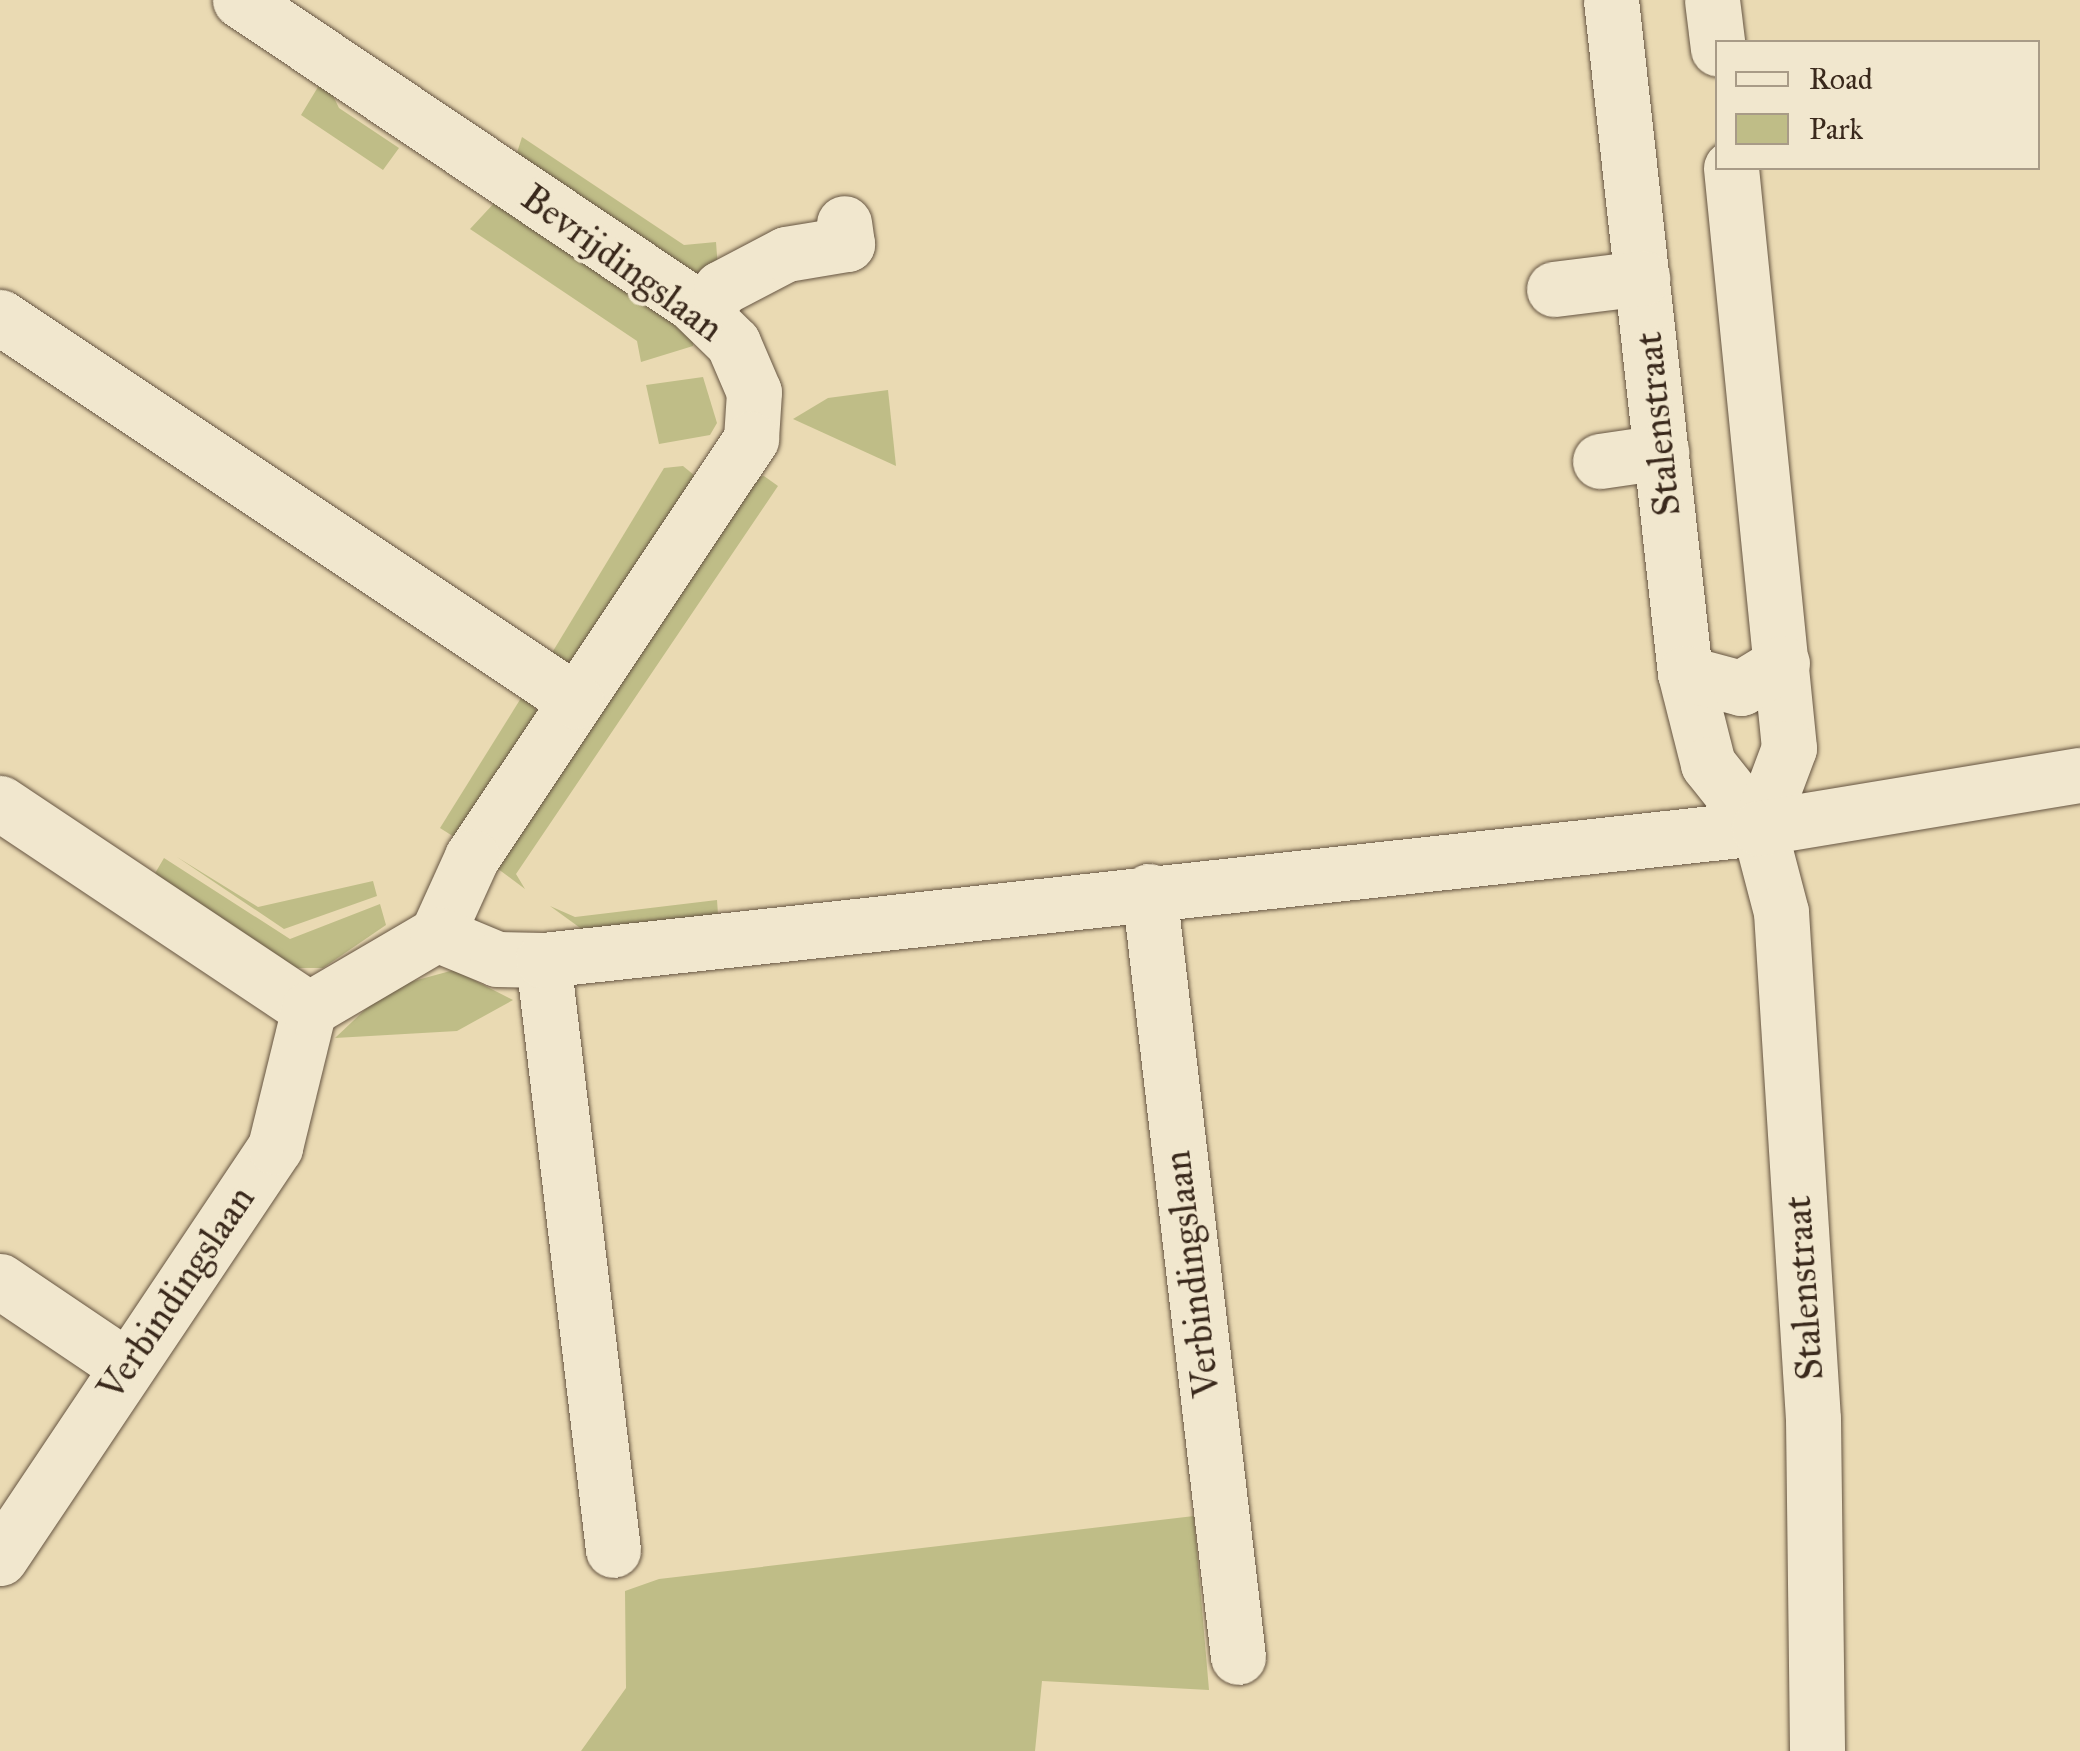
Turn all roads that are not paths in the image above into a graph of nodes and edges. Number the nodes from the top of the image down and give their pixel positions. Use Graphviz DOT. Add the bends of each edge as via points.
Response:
graph roads {
  1 [pos="1611,0"];
  2 [pos="1712,0"];
  3 [pos="266,7"];
  4 [pos="1717,40"];
  5 [pos="1731,170"];
  6 [pos="844,223"];
  7 [pos="1642,278"];
  8 [pos="1554,289"];
  9 [pos="704,313"];
  10 [pos="0,317"];
  11 [pos="1661,452"];
  12 [pos="1600,461"];
  13 [pos="1782,663"];
  14 [pos="1685,673"];
  15 [pos="576,701"];
  16 [pos="2080,776"];
  17 [pos="0,802"];
  18 [pos="1759,828"];
  19 [pos="1149,891"];
  20 [pos="438,934"];
  21 [pos="544,960"];
  22 [pos="309,1009"];
  23 [pos="0,1282"];
  24 [pos="126,1366"];
  25 [pos="614,1550"];
  26 [pos="0,1558"];
  27 [pos="1238,1657"];
  28 [pos="1816,1751"];
  1 -- 7 [label="street, Stalenstraat"];
  2 -- 4 [label="street"];
  3 -- 9 [label="street, Bevrijdingslaan"];
  5 -- 13 [label="street"];
  6 -- 9 [label="street" via="847,244 786,254 721,288"];
  7 -- 8 [label="street"];
  7 -- 11 [label="street, Stalenstraat"];
  9 -- 15 [label="street, Bevrijdingslaan" via="733,343 754,392 751,440"];
  10 -- 15 [label="street"];
  11 -- 12 [label="street"];
  11 -- 14 [label="street, Stalenstraat"];
  13 -- 14 [label="street" via="1740,688"];
  13 -- 18 [label="street" via="1789,748"];
  14 -- 18 [label="street, Stalenstraat" via="1708,764"];
  15 -- 20 [label="street, Bevrijdingslaan" via="472,857"];
  16 -- 18 [label="street"];
  17 -- 22 [label="street"];
  18 -- 19 [label="street"];
  18 -- 28 [label="street, Stalenstraat" via="1780,912 1813,1419"];
  19 -- 21 [label="street"];
  19 -- 27 [label="street, Verbindingslaan"];
  20 -- 21 [label="street" via="497,959"];
  20 -- 22 [label="street"];
  21 -- 25 [label="street"];
  22 -- 24 [label="street, Verbindingslaan" via="276,1147"];
  23 -- 24 [label="street"];
  24 -- 26 [label="street, Verbindingslaan"];
}
